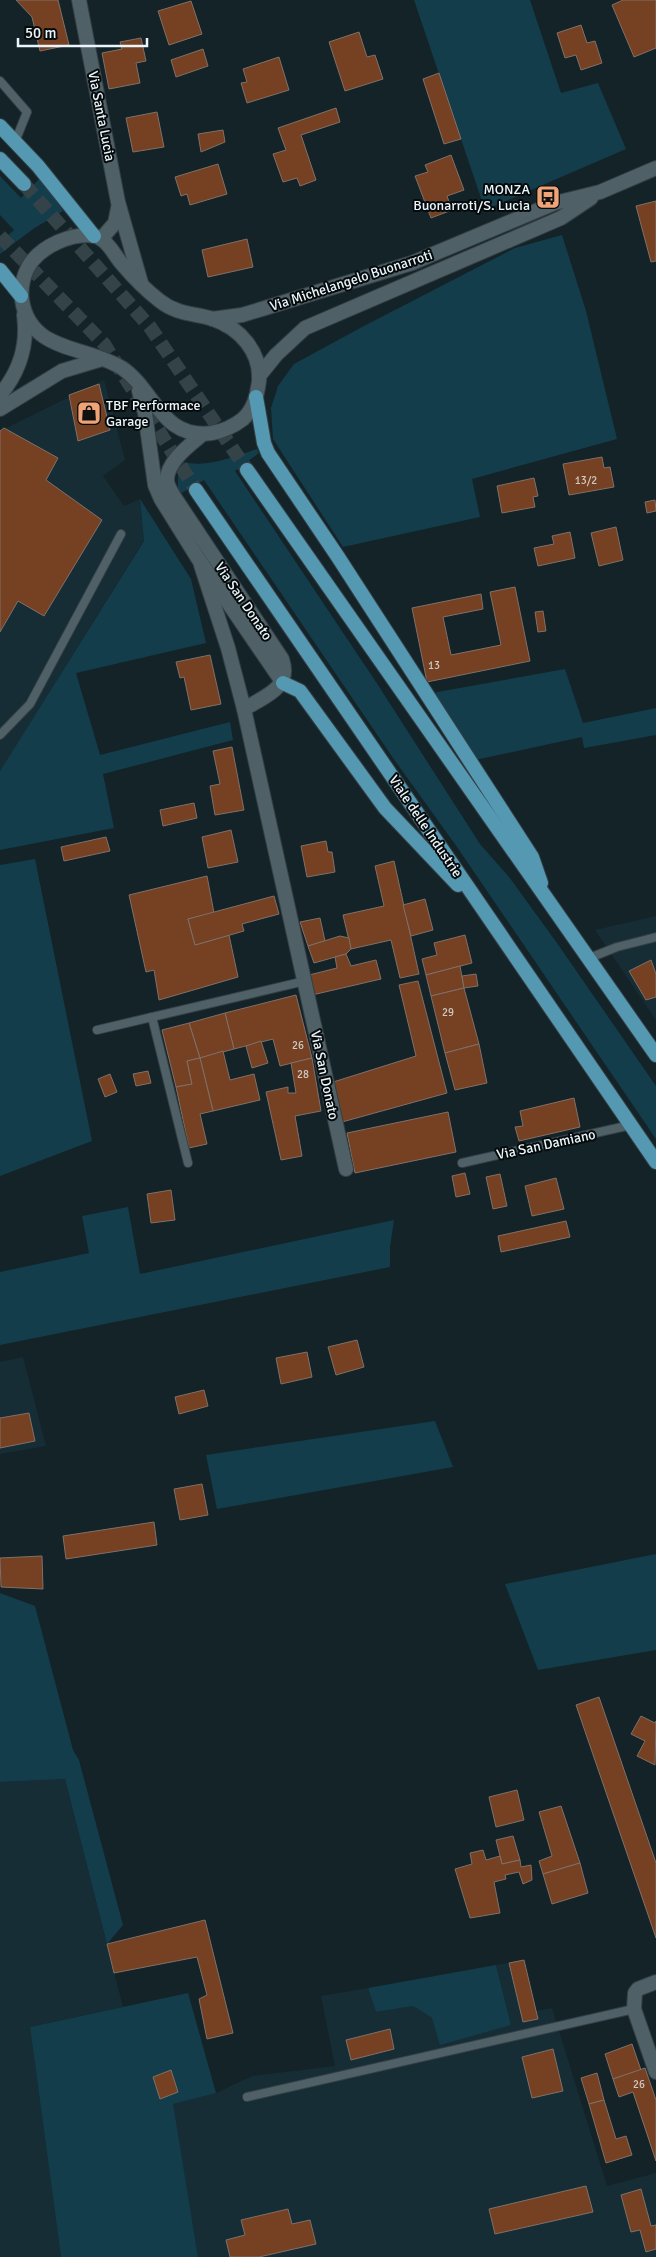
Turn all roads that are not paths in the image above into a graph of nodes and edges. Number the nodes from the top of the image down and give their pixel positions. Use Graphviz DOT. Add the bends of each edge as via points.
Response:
graph roads {
  1 [pos="79,0"];
  2 [pos="0,81"];
  3 [pos="0,126"];
  4 [pos="15,142"];
  5 [pos="0,159"];
  6 [pos="656,168"];
  7 [pos="24,184"];
  8 [pos="600,192"];
  9 [pos="118,202"];
  10 [pos="97,237"];
  11 [pos="0,270"];
  12 [pos="141,283"];
  13 [pos="21,296"];
  14 [pos="24,312"];
  15 [pos="211,319"];
  16 [pos="102,359"];
  17 [pos="259,376"];
  18 [pos="137,381"];
  19 [pos="0,395"];
  20 [pos="256,397"];
  21 [pos="0,409"];
  22 [pos="203,434"];
  23 [pos="247,470"];
  24 [pos="196,490"];
  25 [pos="121,534"];
  26 [pos="199,560"];
  27 [pos="283,683"];
  28 [pos="244,709"];
  29 [pos="0,735"];
  30 [pos="548,902"];
  31 [pos="488,916"];
  32 [pos="656,937"];
  33 [pos="587,959"];
  34 [pos="304,981"];
  35 [pos="152,1017"];
  36 [pos="97,1030"];
  37 [pos="656,1055"];
  38 [pos="631,1125"];
  39 [pos="656,1162"];
  40 [pos="188,1163"];
  41 [pos="462,1163"];
  42 [pos="346,1169"];
  43 [pos="656,1982"];
  44 [pos="634,2009"];
  45 [pos="656,2072"];
  46 [pos="247,2097"];
  1 -- 9 [label="street, Via Santa Lucia"];
  2 -- 4 [label="lane" via="27,112"];
  3 -- 4 [label="main road"];
  4 -- 10 [label="main road"];
  5 -- 7 [label="main road"];
  6 -- 8 [label="street, Via Michelangelo Buonarroti"];
  8 -- 15 [label="street, Via Michelangelo Buonarroti" via="555,203 412,263 250,312"];
  8 -- 17 [label="street, Via Michelangelo Buonarroti" via="561,218 305,328"];
  9 -- 10 [label="street, Via Santa Lucia" via="115,223"];
  9 -- 12 [label="street, Via Santa Lucia"];
  10 -- 12 [label="street"];
  10 -- 13 [label="street" via="84,235 67,239 41,252 26,272"];
  11 -- 13 [label="main road"];
  12 -- 15 [label="street" via="169,307"];
  13 -- 14 [label="street"];
  14 -- 16 [label="street" via="32,326 50,342"];
  14 -- 19 [label="street" via="25,337 20,366"];
  15 -- 17 [label="street" via="240,334 248,343"];
  16 -- 18 [label="street" via="120,367"];
  16 -- 21 [label="street" via="62,371"];
  17 -- 20 [label="street"];
  18 -- 22 [label="street" via="157,410 170,422 180,429"];
  18 -- 26 [label="street" via="155,485"];
  20 -- 22 [label="street" via="247,413 231,427"];
  20 -- 30 [label="main road" via="268,453 532,857"];
  22 -- 27 [label="street, Via San Donato" via="170,468 167,482 282,659 286,676"];
  23 -- 30 [label="main road"];
  24 -- 31 [label="main road, Viale delle Industrie"];
  25 -- 29 [label="lane" via="30,704"];
  26 -- 27 [label="street"];
  26 -- 28 [label="street, Via San Donato"];
  27 -- 28 [label="street"];
  27 -- 31 [label="main road" via="300,692 385,808"];
  28 -- 34 [label="street, Via San Donato"];
  30 -- 33 [label="main road"];
  31 -- 38 [label="main road, Viale delle Industrie"];
  32 -- 33 [label="lane"];
  33 -- 37 [label="main road"];
  34 -- 35 [label="lane"];
  34 -- 42 [label="street, Via San Donato"];
  35 -- 36 [label="lane"];
  35 -- 40 [label="lane"];
  38 -- 39 [label="main road, Viale delle Industrie"];
  38 -- 41 [label="lane, Via San Damiano"];
  43 -- 44 [label="street" via="638,1989"];
  44 -- 45 [label="street"];
  44 -- 46 [label="lane"];
}
